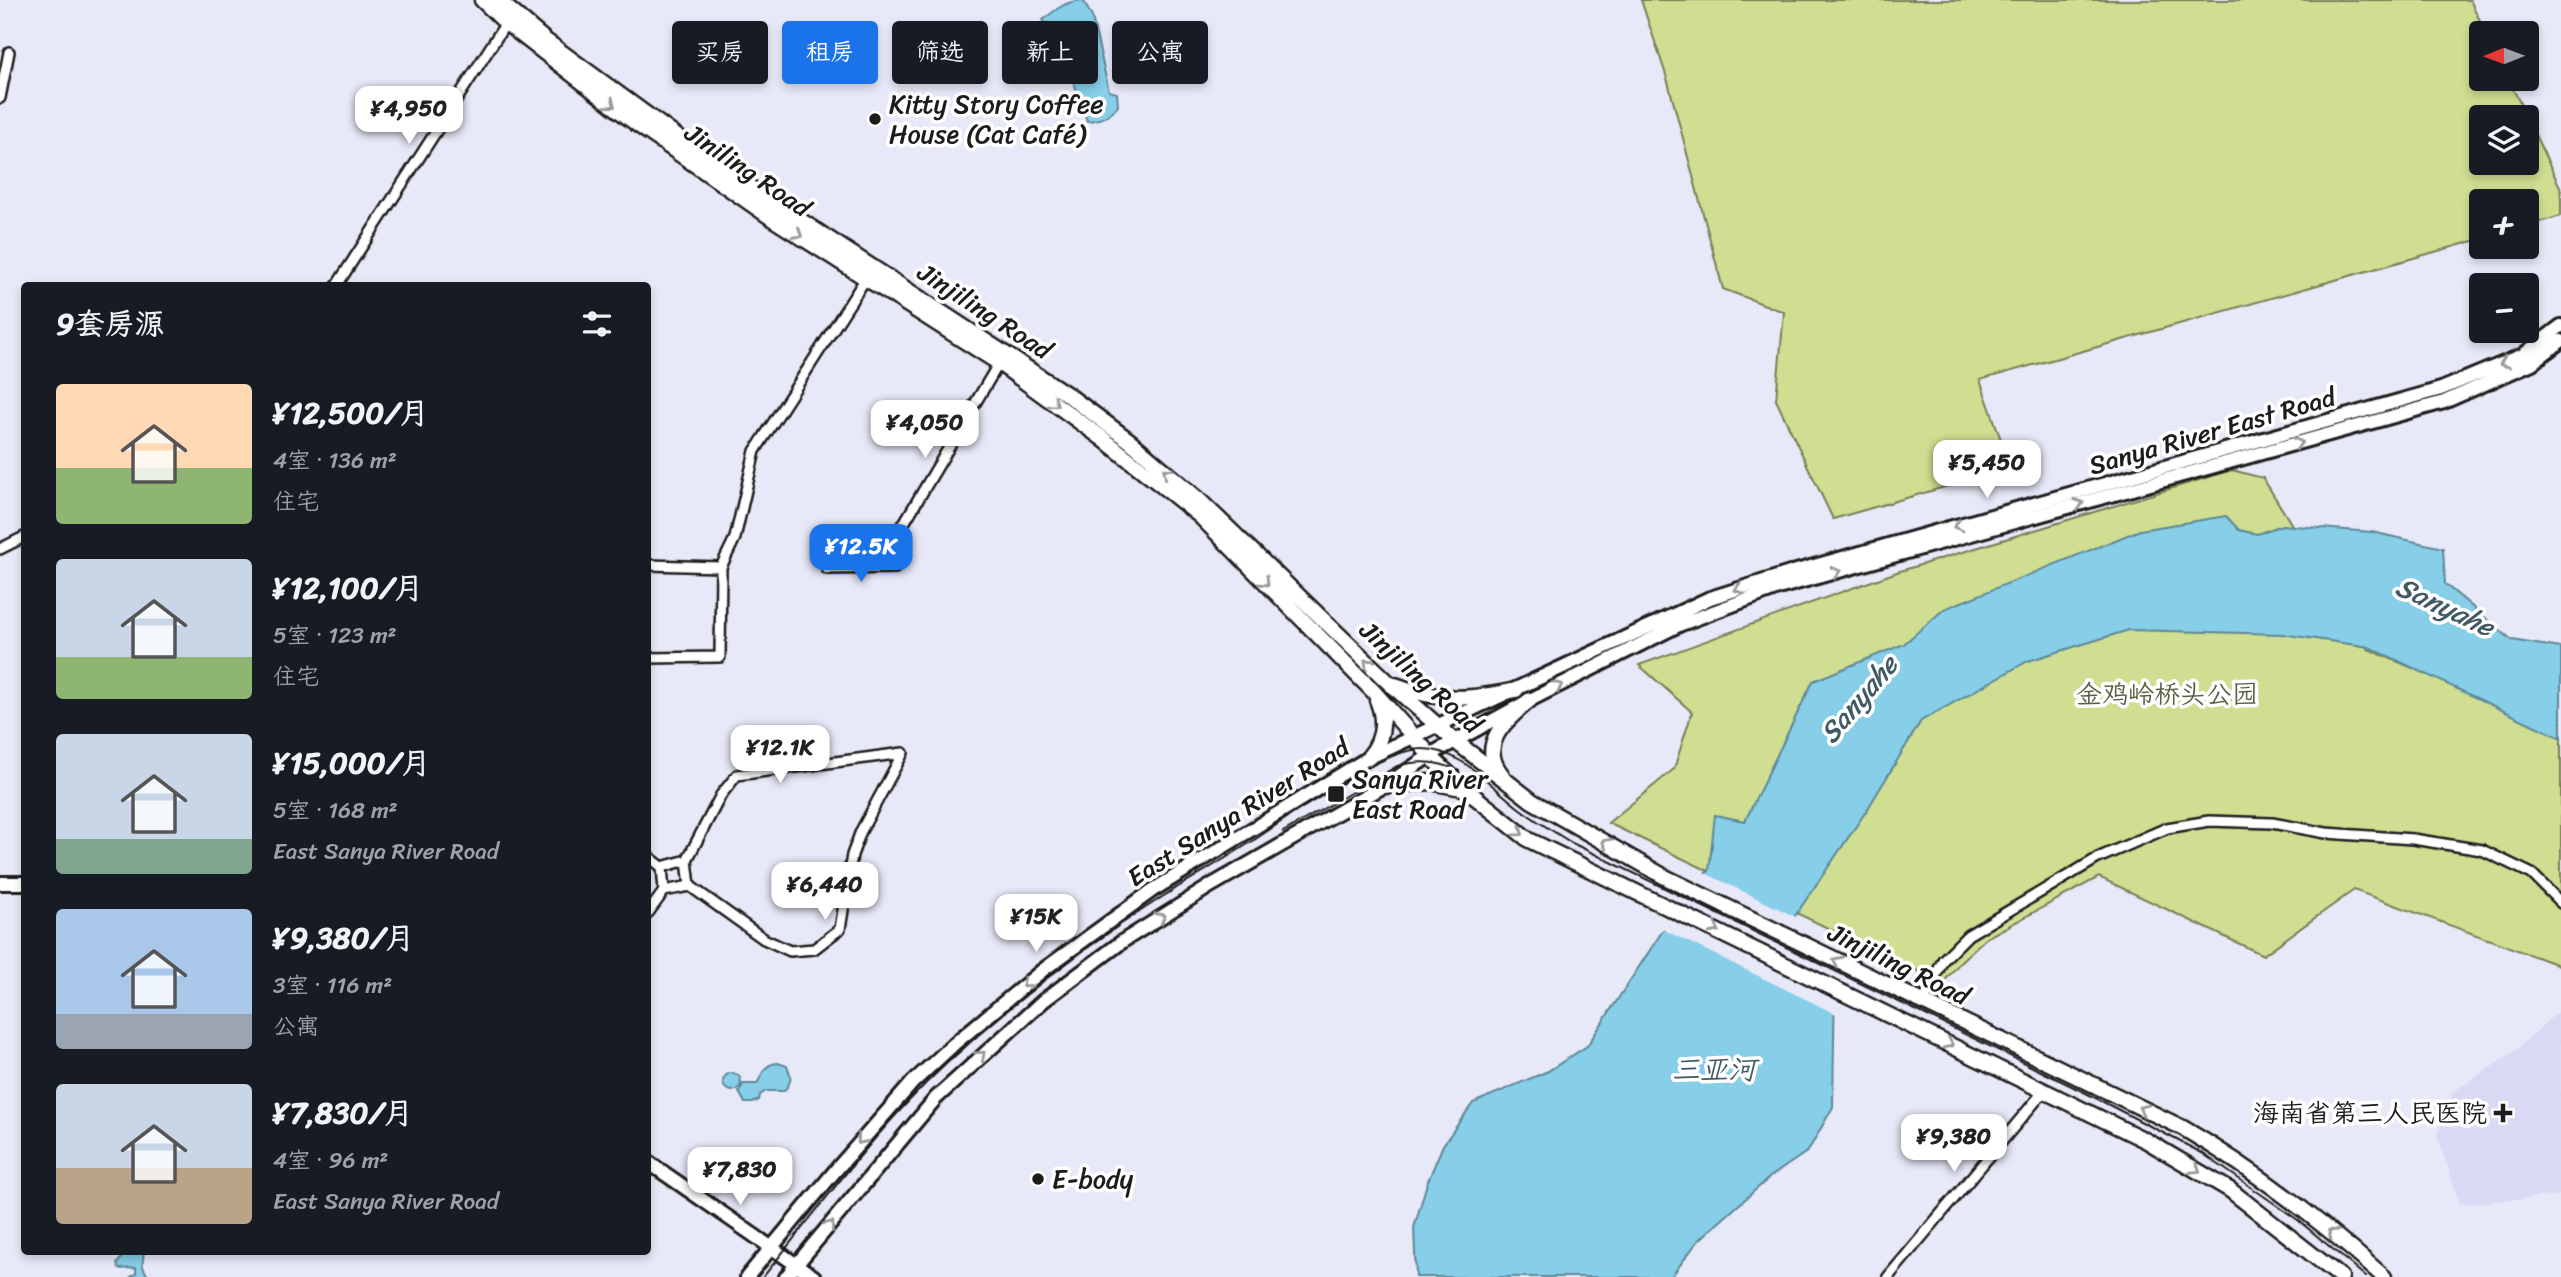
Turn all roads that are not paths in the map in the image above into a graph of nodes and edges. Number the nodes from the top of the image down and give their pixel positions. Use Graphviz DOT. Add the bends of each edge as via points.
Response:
graph roads {
  1 [pos="482,0"];
  2 [pos="498,0"];
  3 [pos="506,23"];
  4 [pos="9,52"];
  5 [pos="0,98"];
  6 [pos="866,278"];
  7 [pos="339,282"];
  8 [pos="2561,326"];
  9 [pos="2561,341"];
  10 [pos="999,363"];
  11 [pos="21,538"];
  12 [pos="0,549"];
  13 [pos="651,565"];
  14 [pos="721,567"];
  15 [pos="827,569"];
  16 [pos="651,659"];
  17 [pos="1388,682"];
  18 [pos="1517,690"];
  19 [pos="1374,692"];
  20 [pos="1530,700"];
  21 [pos="1436,726"];
  22 [pos="1413,736"];
  23 [pos="1455,741"];
  24 [pos="1430,756"];
  25 [pos="1368,758"];
  26 [pos="1509,784"];
  27 [pos="1384,786"];
  28 [pos="1465,789"];
  29 [pos="651,858"];
  30 [pos="687,860"];
  31 [pos="662,867"];
  32 [pos="0,883"];
  33 [pos="21,883"];
  34 [pos="690,886"];
  35 [pos="664,891"];
  36 [pos="2561,903"];
  37 [pos="651,909"];
  38 [pos="1923,1003"];
  39 [pos="2044,1091"];
  40 [pos="651,1165"];
  41 [pos="772,1247"];
  42 [pos="796,1264"];
  43 [pos="747,1277"];
  44 [pos="786,1277"];
  45 [pos="814,1277"];
  46 [pos="1888,1277"];
  47 [pos="2341,1277"];
  48 [pos="2384,1277"];
  1 -- 3 [label="main road, Jiniling Road"];
  17 -- 2 [label="main road, Jinjiling Road, one-way" via="1197,498 1130,441 1068,395 714,164 546,41"];
  3 -- 6 [label="main road, Jiniling Road, one-way" via="638,125"];
  3 -- 7 [label="street"];
  4 -- 5 [label="street"];
  6 -- 10 [label="main road, Jiniling Road"];
  6 -- 14 [label="street" via="755,452 735,538"];
  8 -- 18 [label="main road, Sanya River East Road, one-way" via="2523,355 2441,389 1710,598"];
  20 -- 9 [label="main road, Sanya River East Road, one-way" via="1681,624 1778,588 2444,402 2532,363"];
  10 -- 15 [label="street" via="894,540 895,568"];
  10 -- 19 [label="main road, Jinjiling Road, one-way" via="1200,516"];
  11 -- 12 [label="street"];
  13 -- 14 [label="street"];
  14 -- 16 [label="street" via="720,657"];
  17 -- 18 [label="main road" via="1448,699"];
  17 -- 21 [label="main road, Jinjiling Road"];
  18 -- 21 [label="main road, Sanya River East Road"];
  19 -- 22 [label="main road, Jinjiling Road"];
  19 -- 25 [label="main road" via="1382,729"];
  20 -- 23 [label="main road, Sanya River East Road"];
  20 -- 26 [label="main road" via="1503,722 1494,745 1496,769"];
  21 -- 22 [label="main road, East Sanya River Road"];
  21 -- 23 [label="main road, Jinjiling Road"];
  22 -- 24 [label="main road, Jinjiling Road"];
  22 -- 25 [label="main road, East Sanya River Road"];
  23 -- 24 [label="main road, East Sanya River Road"];
  23 -- 26 [label="main road, Jinjiling Road"];
  24 -- 27 [label="main road, East Sanya River Road"];
  24 -- 28 [label="main road, Jinjiling Road"];
  25 -- 41 [label="main road, East Sanya River Road, one-way" via="1153,890 1043,970 913,1082"];
  38 -- 26 [label="main road, Jinjiling Road, one-way" via="1665,877"];
  27 -- 28 [label="main road" via="1430,782"];
  42 -- 27 [label="main road, East Sanya River Road, one-way" via="936,1098 1043,1001 1169,912"];
  28 -- 39 [label="main road, Jinjiling Road, one-way" via="1529,840"];
  29 -- 31 [label="street"];
  30 -- 31 [label="street"];
  30 -- 34 [label="street"];
  30 -- 34 [label="street" via="737,775 903,753 852,855 840,929 814,948 790,951 764,939"];
  31 -- 35 [label="street"];
  32 -- 33 [label="main road"];
  34 -- 35 [label="street"];
  35 -- 37 [label="street"];
  36 -- 38 [label="street" via="2532,874 2482,850 2272,823 2209,821 2167,828 2098,858 1968,935 1943,961"];
  48 -- 38 [label="main road, Jinjiling Road, one-way" via="2231,1156 2183,1128"];
  39 -- 46 [label="street"];
  39 -- 47 [label="main road, Jinjiling Road, one-way" via="2187,1163"];
  40 -- 41 [label="main road"];
  41 -- 42 [label="main road"];
  41 -- 43 [label="main road, East Sanya River Road"];
  42 -- 44 [label="main road, East Sanya River Road"];
  42 -- 45 [label="main road"];
}
